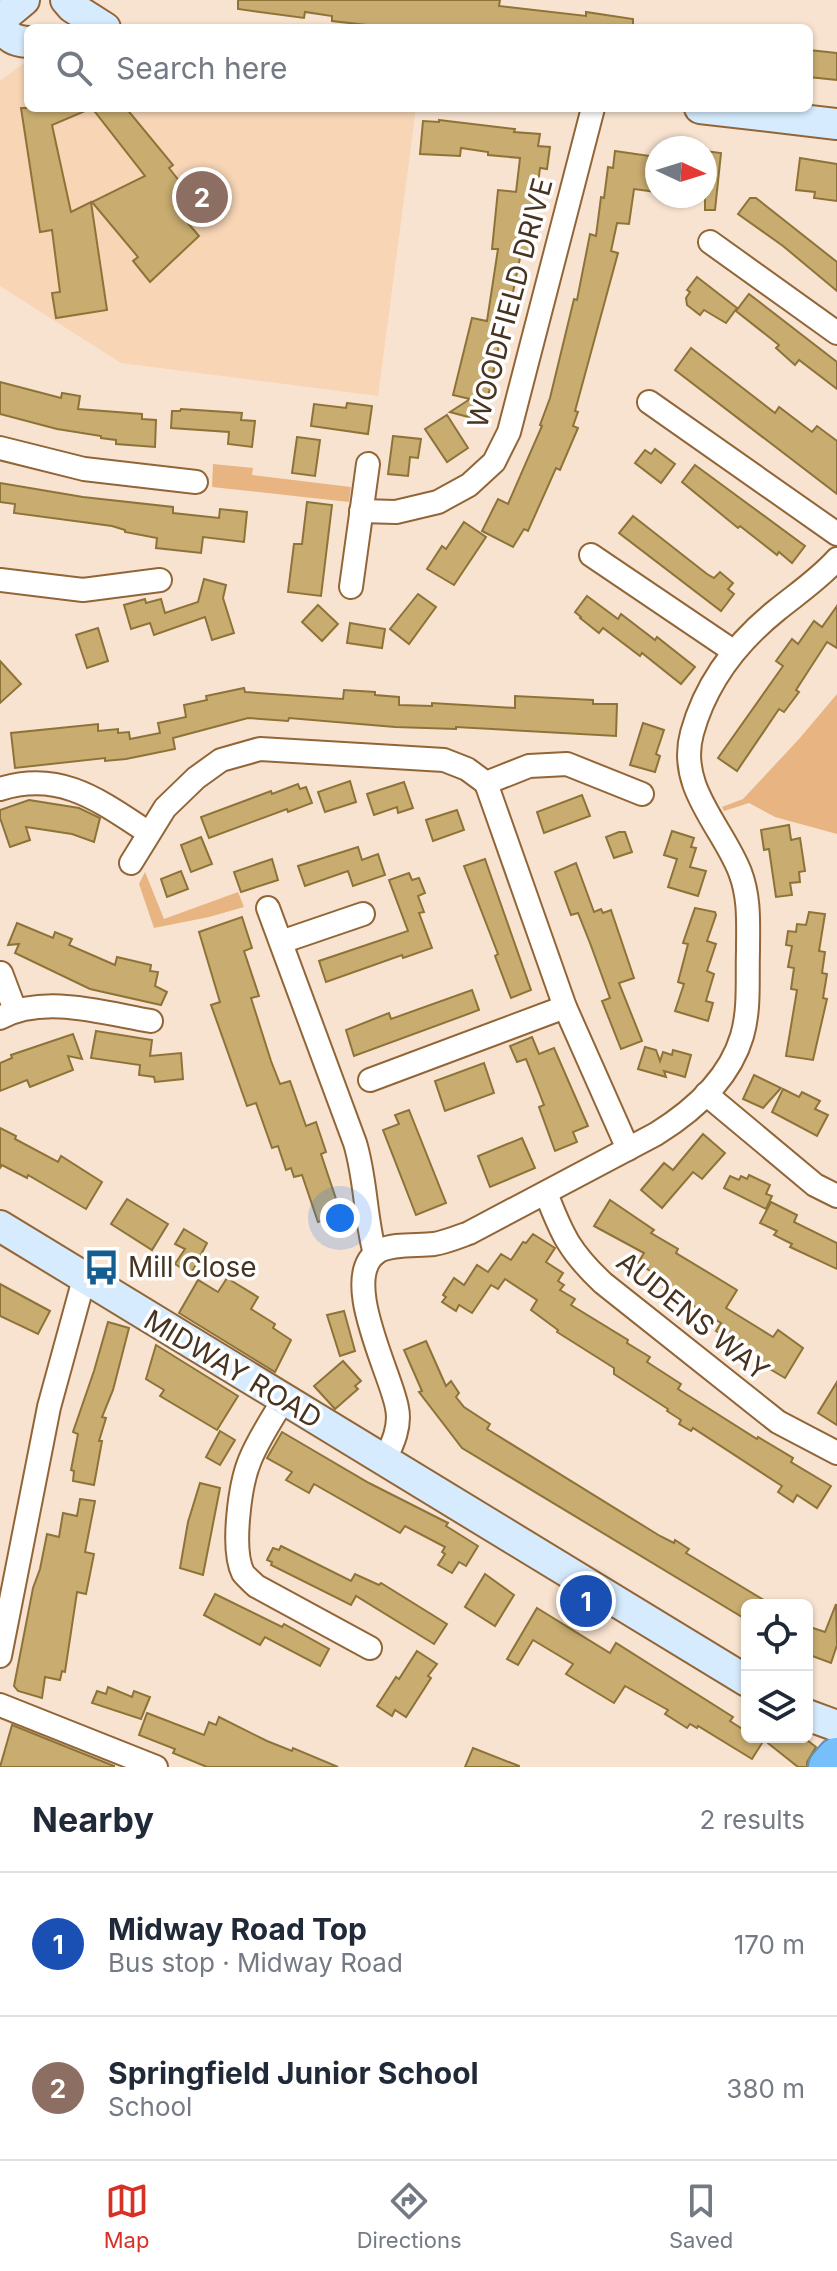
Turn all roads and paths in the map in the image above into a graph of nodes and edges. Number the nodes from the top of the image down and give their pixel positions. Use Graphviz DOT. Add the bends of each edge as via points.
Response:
graph roads {
  1 [pos="65,12"];
  2 [pos="12,24"];
  3 [pos="95,24"];
  4 [pos="0,61"];
  5 [pos="592,112"];
  6 [pos="734,112"];
  7 [pos="837,124"];
  8 [pos="710,242"];
  9 [pos="837,333"];
  10 [pos="649,402"];
  11 [pos="0,448"];
  12 [pos="368,464"];
  13 [pos="196,482"];
  14 [pos="361,511"];
  15 [pos="837,534"];
  16 [pos="591,555"];
  17 [pos="837,559"];
  18 [pos="0,580"];
  19 [pos="160,580"];
  20 [pos="351,587"];
  21 [pos="733,651"];
  22 [pos="486,783"];
  23 [pos="0,789"];
  24 [pos="642,794"];
  25 [pos="149,833"];
  26 [pos="131,863"];
  27 [pos="268,908"];
  28 [pos="363,914"];
  29 [pos="281,942"];
  30 [pos="1,973"];
  31 [pos="565,1007"];
  32 [pos="8,1014"];
  33 [pos="151,1021"];
  34 [pos="397,1071"];
  35 [pos="370,1080"];
  36 [pos="405,1092"];
  37 [pos="706,1094"];
  38 [pos="628,1149"];
  39 [pos="546,1193"];
  40 [pos="837,1196"];
  41 [pos="0,1226"];
  42 [pos="375,1254"];
  43 [pos="84,1279"];
  44 [pos="284,1399"];
  45 [pos="837,1453"];
  46 [pos="384,1462"];
  47 [pos="370,1648"];
  48 [pos="0,1656"];
  49 [pos="741,1677"];
  50 [pos="0,1705"];
  51 [pos="813,1717"];
  52 [pos="837,1726"];
  53 [pos="837,1758"];
  54 [pos="156,1767"];
  55 [pos="829,1767"];
  1 -- 3 [label="main road"];
  2 -- 4 [label="main road"];
  5 -- 14 [label="street, WOODFIELD DRIVE" via="509,432 494,462 469,485 438,502 396,512"];
  6 -- 7 [label="main road"];
  8 -- 9 [label="street"];
  10 -- 15 [label="street"];
  11 -- 13 [label="street" via="84,469"];
  12 -- 14 [label="street"];
  14 -- 20 [label="street"];
  16 -- 21 [label="street"];
  17 -- 21 [label="street"];
  18 -- 19 [label="street" via="83,590"];
  21 -- 37 [label="street" via="699,712 688,758 696,792 741,874 748,908 743,1036 726,1072"];
  22 -- 24 [label="street" via="529,766 567,764"];
  22 -- 25 [label="street" via="444,760 260,749 221,760 196,778 165,808"];
  22 -- 31 [label="street"];
  23 -- 25 [label="street" via="66,787 96,798"];
  25 -- 26 [label="street"];
  27 -- 29 [label="street"];
  28 -- 29 [label="street"];
  29 -- 42 [label="street" via="364,1171"];
  30 -- 32 [label="street"];
  31 -- 34 [label="street"];
  31 -- 38 [label="street"];
  32 -- 33 [label="street" via="72,1008"];
  34 -- 35 [label="street"];
  34 -- 36 [label="street"];
  37 -- 38 [label="street" via="681,1118"];
  37 -- 40 [label="street" via="815,1185"];
  38 -- 39 [label="street"];
  39 -- 42 [label="street" via="469,1233"];
  39 -- 45 [label="street, AUDENS WAY" via="577,1259 603,1283 778,1422"];
  41 -- 43 [label="main road, MIDWAY ROAD"];
  42 -- 46 [label="street" via="368,1263 367,1315 398,1427"];
  43 -- 44 [label="main road, MIDWAY ROAD"];
  43 -- 48 [label="street" via="49,1407"];
  44 -- 46 [label="main road, MIDWAY ROAD"];
  44 -- 47 [label="street" via="248,1463 238,1525 243,1573 256,1586"];
  46 -- 49 [label="main road, MIDWAY ROAD"];
  50 -- 54 [label="street"];
  51 -- 52 [label="main road"];
  53 -- 55 [label="highway"];
}
